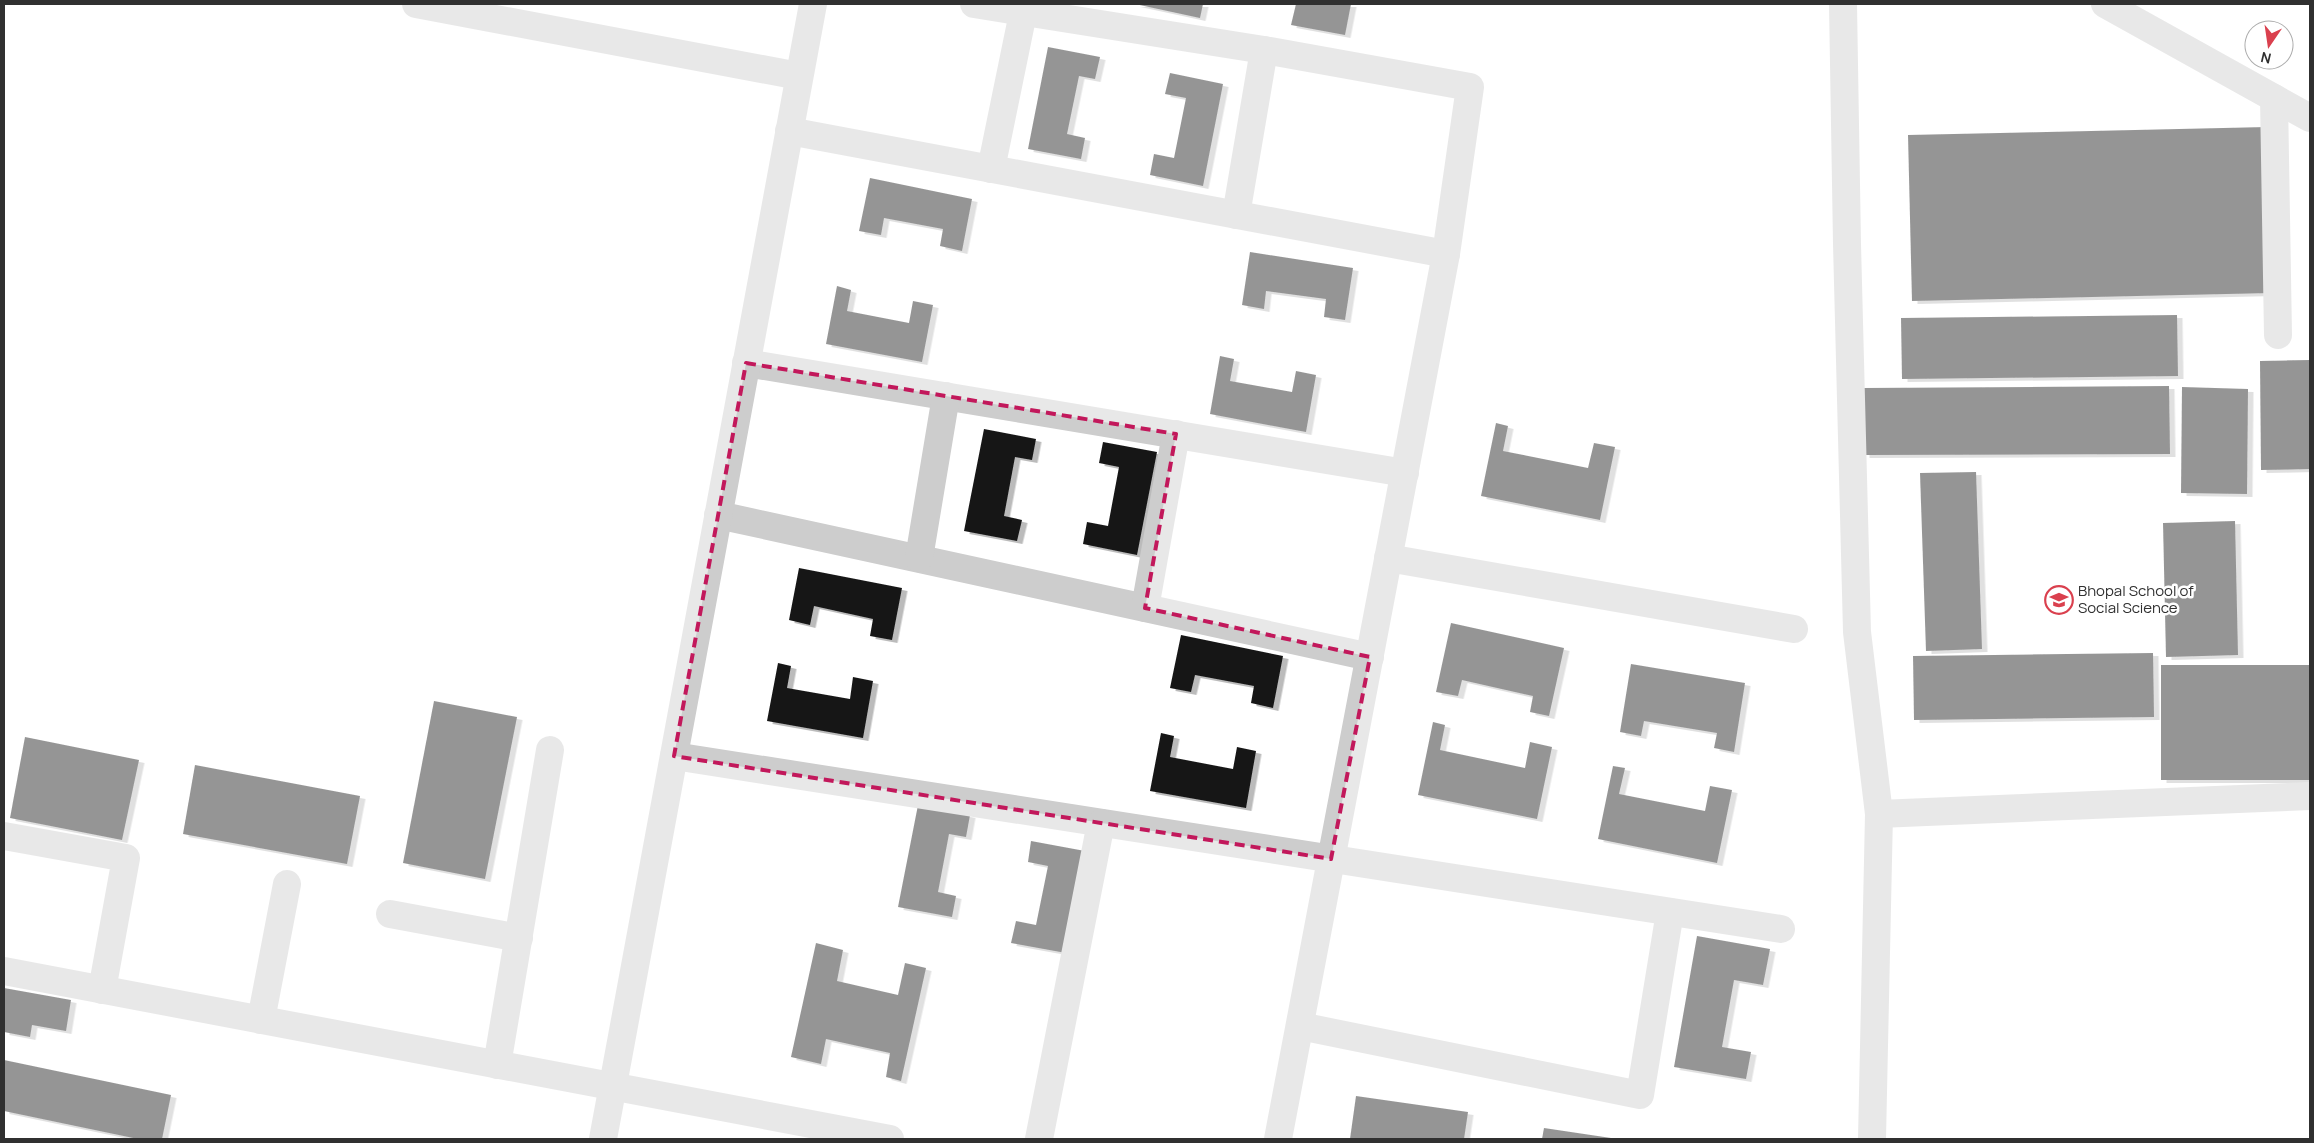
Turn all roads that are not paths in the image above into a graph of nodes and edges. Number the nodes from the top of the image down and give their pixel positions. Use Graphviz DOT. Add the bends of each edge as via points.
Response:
graph roads {
  1 [pos="416,4"];
  2 [pos="813,4"];
  3 [pos="974,4"];
  4 [pos="1843,4"];
  5 [pos="2105,4"];
  6 [pos="1022,13"];
  7 [pos="1264,50"];
  8 [pos="799,76"];
  9 [pos="2274,98"];
  10 [pos="2310,118"];
  11 [pos="789,131"];
  12 [pos="991,169"];
  13 [pos="1236,215"];
  14 [pos="1446,254"];
  15 [pos="2278,335"];
  16 [pos="746,363"];
  17 [pos="946,396"];
  18 [pos="1176,434"];
  19 [pos="1405,473"];
  20 [pos="718,515"];
  21 [pos="918,558"];
  22 [pos="1388,558"];
  23 [pos="1145,608"];
  24 [pos="1794,630"];
  25 [pos="1370,657"];
  26 [pos="550,750"];
  27 [pos="674,756"];
  28 [pos="2310,796"];
  29 [pos="1879,814"];
  30 [pos="1101,823"];
  31 [pos="4,836"];
  32 [pos="1331,859"];
  33 [pos="287,884"];
  34 [pos="1670,912"];
  35 [pos="390,914"];
  36 [pos="1782,929"];
  37 [pos="518,938"];
  38 [pos="4,971"];
  39 [pos="102,990"];
  40 [pos="261,1020"];
  41 [pos="1300,1026"];
  42 [pos="497,1065"];
  43 [pos="612,1087"];
  44 [pos="603,1139"];
  45 [pos="890,1139"];
  46 [pos="1039,1139"];
  47 [pos="1278,1139"];
  48 [pos="1872,1139"];
  1 -- 8 [label="street"];
  2 -- 8 [label="street"];
  3 -- 6 [label="street"];
  4 -- 29 [label="street" via="1857,632"];
  5 -- 9 [label="street"];
  6 -- 7 [label="street"];
  6 -- 12 [label="street"];
  7 -- 13 [label="street"];
  7 -- 14 [label="street" via="1470,87"];
  8 -- 11 [label="street"];
  9 -- 10 [label="street"];
  9 -- 15 [label="street"];
  11 -- 12 [label="street"];
  11 -- 16 [label="street"];
  12 -- 13 [label="street"];
  13 -- 14 [label="street"];
  14 -- 19 [label="street"];
  16 -- 17 [label="street"];
  16 -- 20 [label="street"];
  17 -- 18 [label="street"];
  17 -- 21 [label="street"];
  18 -- 19 [label="street"];
  18 -- 23 [label="street"];
  19 -- 22 [label="street"];
  20 -- 21 [label="street"];
  20 -- 27 [label="street"];
  21 -- 23 [label="street"];
  22 -- 24 [label="street"];
  22 -- 25 [label="street"];
  23 -- 25 [label="street"];
  25 -- 32 [label="street"];
  26 -- 37 [label="street"];
  27 -- 30 [label="street"];
  27 -- 43 [label="street"];
  28 -- 29 [label="street"];
  29 -- 48 [label="street"];
  30 -- 32 [label="street"];
  30 -- 46 [label="street"];
  31 -- 39 [label="street" via="126,858"];
  32 -- 34 [label="street"];
  32 -- 41 [label="street"];
  33 -- 40 [label="street"];
  34 -- 36 [label="street"];
  34 -- 41 [label="street" via="1640,1095"];
  35 -- 37 [label="street"];
  37 -- 42 [label="street"];
  38 -- 39 [label="street"];
  39 -- 40 [label="street"];
  40 -- 42 [label="street"];
  41 -- 47 [label="street"];
  42 -- 43 [label="street"];
  43 -- 44 [label="street"];
  43 -- 45 [label="street"];
}
